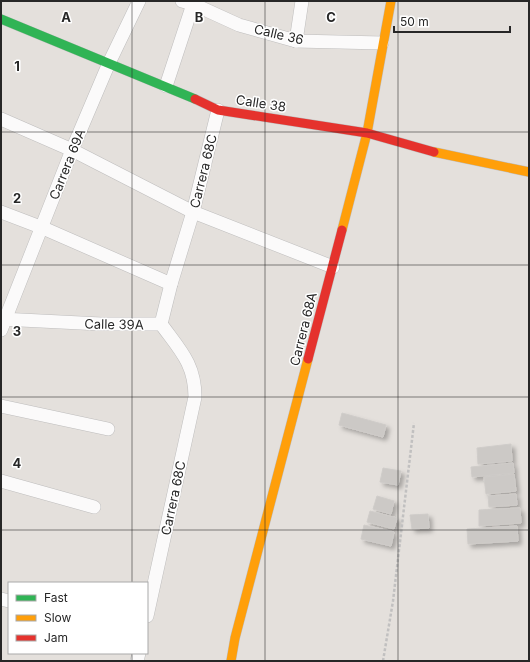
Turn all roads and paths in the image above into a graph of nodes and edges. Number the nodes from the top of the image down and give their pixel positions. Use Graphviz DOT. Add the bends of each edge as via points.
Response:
graph roads {
  1 [pos="139,1"];
  2 [pos="302,1"];
  3 [pos="391,1"];
  4 [pos="190,2"];
  5 [pos="1,19"];
  6 [pos="296,40"];
  7 [pos="382,43"];
  8 [pos="109,63"];
  9 [pos="166,86"];
  10 [pos="218,110"];
  11 [pos="1,118"];
  12 [pos="367,133"];
  13 [pos="72,150"];
  14 [pos="529,172"];
  15 [pos="1,212"];
  16 [pos="193,212"];
  17 [pos="42,228"];
  18 [pos="332,267"];
  19 [pos="171,284"];
  20 [pos="2,323"];
  21 [pos="161,324"];
  22 [pos="194,381"];
  23 [pos="1,406"];
  24 [pos="414,423"];
  25 [pos="108,429"];
  26 [pos="1,481"];
  27 [pos="94,507"];
  28 [pos="148,611"];
  29 [pos="231,661"];
  30 [pos="383,661"];
  1 -- 8 [label="street, Carrera 69A"];
  2 -- 6 [label="street"];
  3 -- 7 [label="street, Carrera 68A"];
  4 -- 6 [label="street, Calle 36" via="239,24"];
  4 -- 9 [label="street"];
  5 -- 8 [label="street, Calle 38"];
  6 -- 7 [label="street, Calle 36"];
  7 -- 12 [label="street, Carrera 68A"];
  8 -- 9 [label="street, Calle 38"];
  8 -- 13 [label="street, Carrera 69A"];
  9 -- 10 [label="street, Calle 38"];
  10 -- 12 [label="street, Calle 38"];
  10 -- 16 [label="street, Carrera 68C"];
  11 -- 13 [label="street"];
  12 -- 14 [label="street, Calle 38" via="443,155"];
  12 -- 18 [label="street, Carrera 68A"];
  13 -- 16 [label="street"];
  13 -- 17 [label="street, Carrera 69A"];
  15 -- 17 [label="street"];
  16 -- 18 [label="street"];
  16 -- 19 [label="street, Carrera 68C"];
  17 -- 19 [label="street"];
  17 -- 20 [label="street, Carrera 69A"];
  18 -- 29 [label="street, Carrera 68A"];
  19 -- 21 [label="street, Carrera 68C"];
  20 -- 21 [label="street, Calle 39A"];
  21 -- 22 [label="street, Calle 39A" via="182,351 191,368"];
  22 -- 28 [label="street, Carrera 68C" via="195,397"];
  23 -- 25 [label="street"];
  24 -- 30 [label="path" via="393,600"];
  26 -- 27 [label="street"];
}
